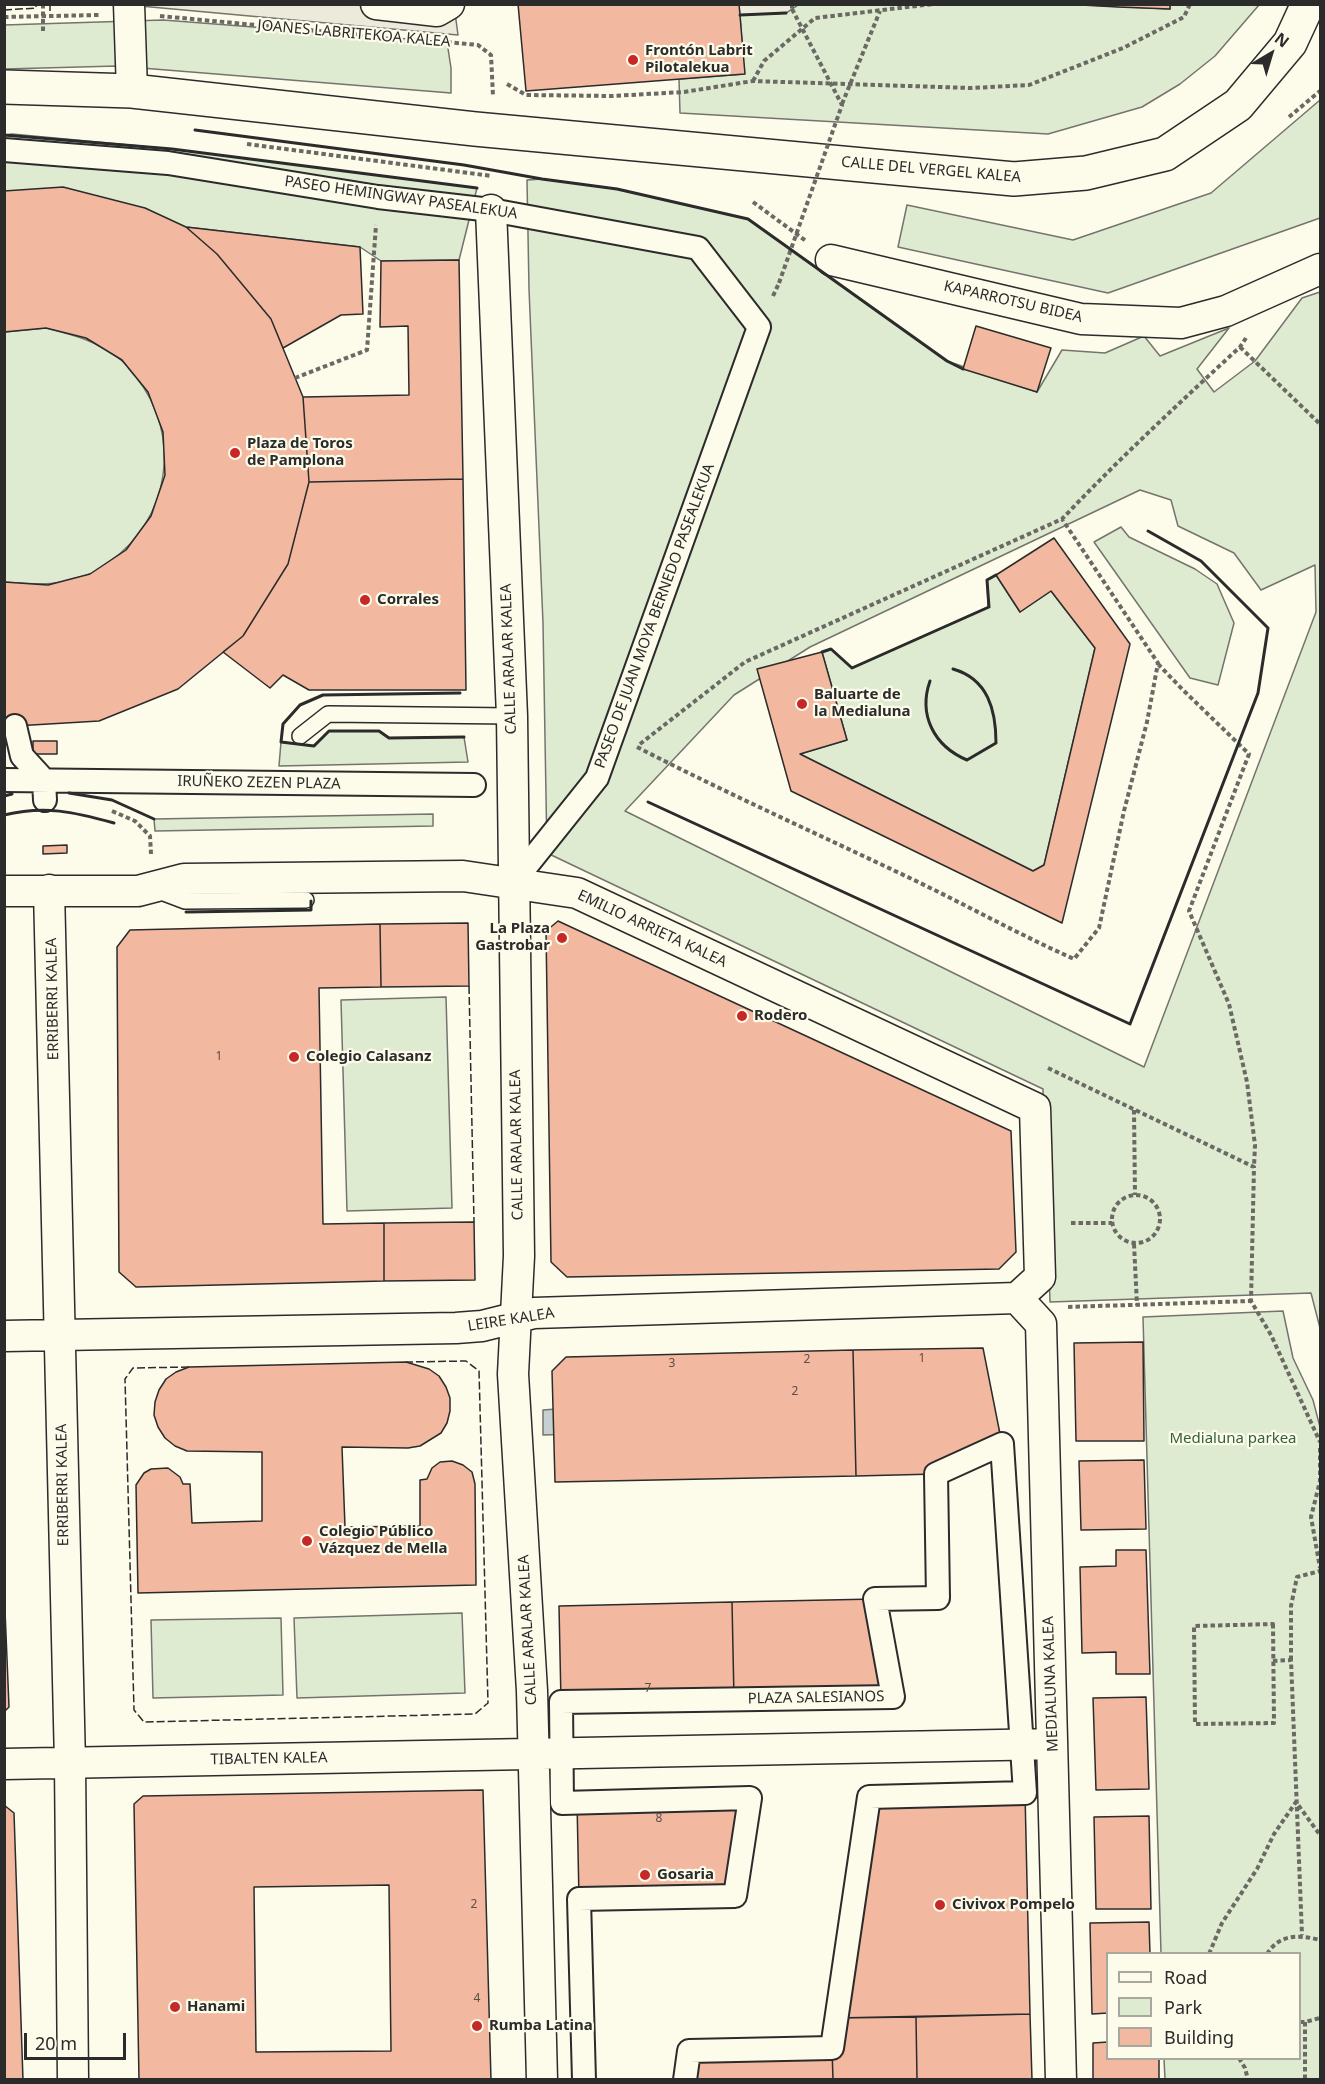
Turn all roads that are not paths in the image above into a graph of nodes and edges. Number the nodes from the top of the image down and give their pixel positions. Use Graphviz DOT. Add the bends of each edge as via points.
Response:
graph roads {
  1 [pos="376,4"];
  2 [pos="449,4"];
  3 [pos="1308,4"];
  4 [pos="129,12"];
  5 [pos="4,87"];
  6 [pos="132,91"];
  7 [pos="4,150"];
  8 [pos="491,210"];
  9 [pos="831,260"];
  10 [pos="1320,269"];
  11 [pos="759,327"];
  12 [pos="512,716"];
  13 [pos="15,726"];
  14 [pos="300,736"];
  15 [pos="4,780"];
  16 [pos="474,785"];
  17 [pos="44,790"];
  18 [pos="513,883"];
  19 [pos="150,888"];
  20 [pos="49,890"];
  21 [pos="4,891"];
  22 [pos="306,900"];
  23 [pos="1017,1298"];
  24 [pos="516,1318"];
  25 [pos="4,1336"];
  26 [pos="60,1336"];
  27 [pos="1052,1744"];
  28 [pos="1023,1745"];
  29 [pos="548,1754"];
  30 [pos="70,1763"];
  31 [pos="4,1764"];
  32 [pos="73,2079"];
  33 [pos="542,2079"];
  34 [pos="584,2079"];
  35 [pos="685,2079"];
  36 [pos="1061,2079"];
  1 -- 2 [label="street, JOANES LABRITEKOA KALEA" via="437,11"];
  3 -- 6 [label="main road, CALLE DEL VERGEL KALEA" via="1290,43 1238,105 1165,154 1086,173 1014,179"];
  4 -- 6 [label="street"];
  5 -- 6 [label="main road"];
  7 -- 8 [label="street, PASEO HEMINGWAY PASEALEKUA" via="168,163 378,197"];
  8 -- 11 [label="street, PASEO HEMINGWAY PASEALEKUA" via="698,248"];
  8 -- 12 [label="street, CALLE ARALAR KALEA"];
  9 -- 10 [label="street, KAPARROTSU BIDEA" via="1081,319 1181,322 1226,311"];
  11 -- 18 [label="street, PASEO DE JUAN MOYA BERNEDO PASEALEKUA" via="597,778"];
  12 -- 14 [label="lane" via="328,714"];
  12 -- 18 [label="street, CALLE ARALAR KALEA"];
  13 -- 17 [label="street" via="22,756"];
  15 -- 17 [label="street, IRUÑEKO ZEZEN PLAZA"];
  16 -- 17 [label="street, IRUÑEKO ZEZEN PLAZA"];
  18 -- 19 [label="street, EMILIO ARRIETA KALEA" via="463,876 184,879"];
  18 -- 23 [label="street, EMILIO ARRIETA KALEA" via="577,894 1035,1108 1040,1277"];
  18 -- 24 [label="street, CALLE ARALAR KALEA" via="519,1256"];
  19 -- 20 [label="street, EMILIO ARRIETA KALEA"];
  19 -- 22 [label="lane" via="185,901"];
  20 -- 21 [label="street, EMILIO ARRIETA KALEA"];
  20 -- 26 [label="street, ERRIBERRI KALEA"];
  23 -- 24 [label="street, LEIRE KALEA" via="534,1313"];
  23 -- 27 [label="street, MEDIALUNA KALEA" via="1041,1324"];
  24 -- 26 [label="street, LEIRE KALEA" via="456,1328"];
  24 -- 29 [label="street, CALLE ARALAR KALEA" via="513,1374 532,1691"];
  25 -- 26 [label="street, LEIRE KALEA"];
  26 -- 30 [label="street, ERRIBERRI KALEA"];
  27 -- 28 [label="street"];
  27 -- 36 [label="street, MEDIALUNA KALEA"];
  28 -- 29 [label="street"];
  28 -- 29 [label="street, PLAZA SALESIANOS" via="1002,1444 936,1474 938,1598 875,1599 893,1697 561,1702"];
  28 -- 35 [label="street, PLAZA SALESIANOS" via="1025,1794 869,1797 832,2048 689,2051"];
  29 -- 30 [label="street, TIBALTEN KALEA"];
  29 -- 33 [label="street, CALLE ARALAR KALEA"];
  29 -- 34 [label="street, PLAZA SALESIANOS" via="562,1803 750,1798 735,1896 579,1899"];
  30 -- 31 [label="street, TIBALTEN KALEA"];
  30 -- 32 [label="street, ERRIBERRI KALEA"];
}
